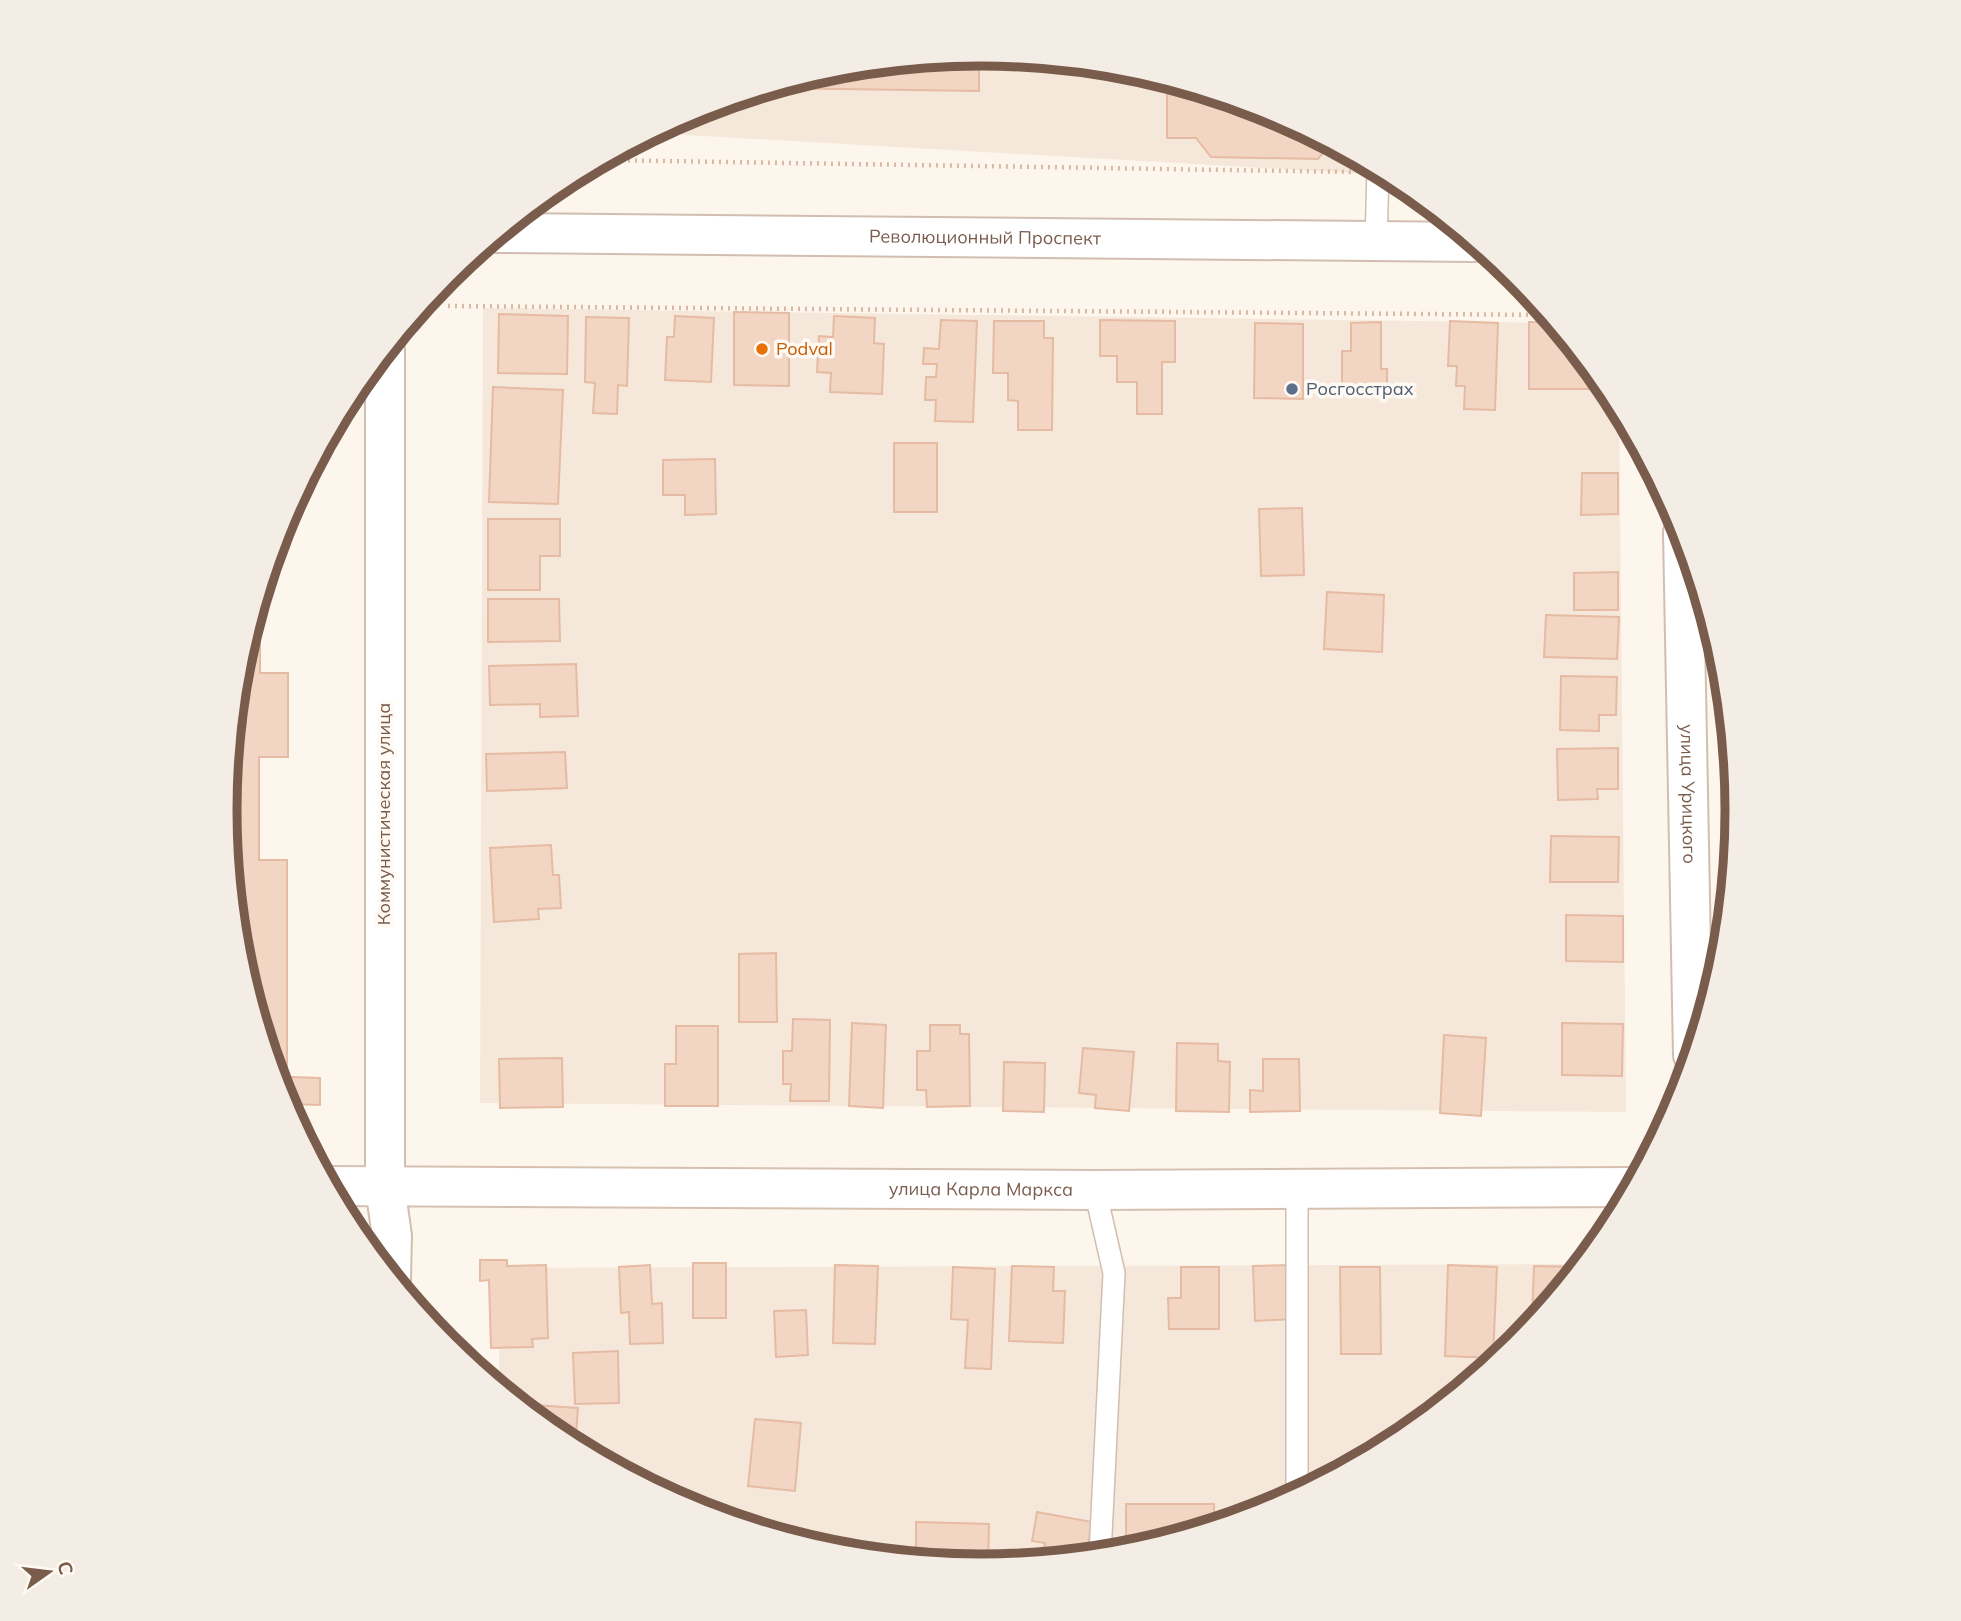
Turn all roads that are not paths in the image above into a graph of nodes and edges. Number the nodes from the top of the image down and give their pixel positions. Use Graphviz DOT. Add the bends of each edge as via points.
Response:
graph roads {
  1 [pos="1378,182"];
  2 [pos="512,233"];
  3 [pos="1376,242"];
  4 [pos="1460,242"];
  5 [pos="385,365"];
  6 [pos="1684,567"];
  7 [pos="1692,1025"];
  8 [pos="338,1186"];
  9 [pos="385,1186"];
  10 [pos="1622,1187"];
  11 [pos="1297,1188"];
  12 [pos="1095,1190"];
  13 [pos="391,1265"];
  14 [pos="1297,1484"];
  15 [pos="1101,1544"];
  1 -- 3 [label="lane"];
  2 -- 3 [label="street, Революционный Проспект"];
  3 -- 4 [label="street, Революционный Проспект"];
  5 -- 9 [label="street, Коммунистическая улица"];
  6 -- 7 [label="street, улица Урицкого"];
  8 -- 9 [label="street, улица Карла Маркса"];
  9 -- 12 [label="street, улица Карла Маркса"];
  9 -- 13 [label="street, Коммунистическая улица"];
  10 -- 11 [label="street, улица Карла Маркса"];
  11 -- 12 [label="street, улица Карла Маркса"];
  11 -- 14 [label="lane"];
  12 -- 15 [label="lane" via="1114,1273"];
}
